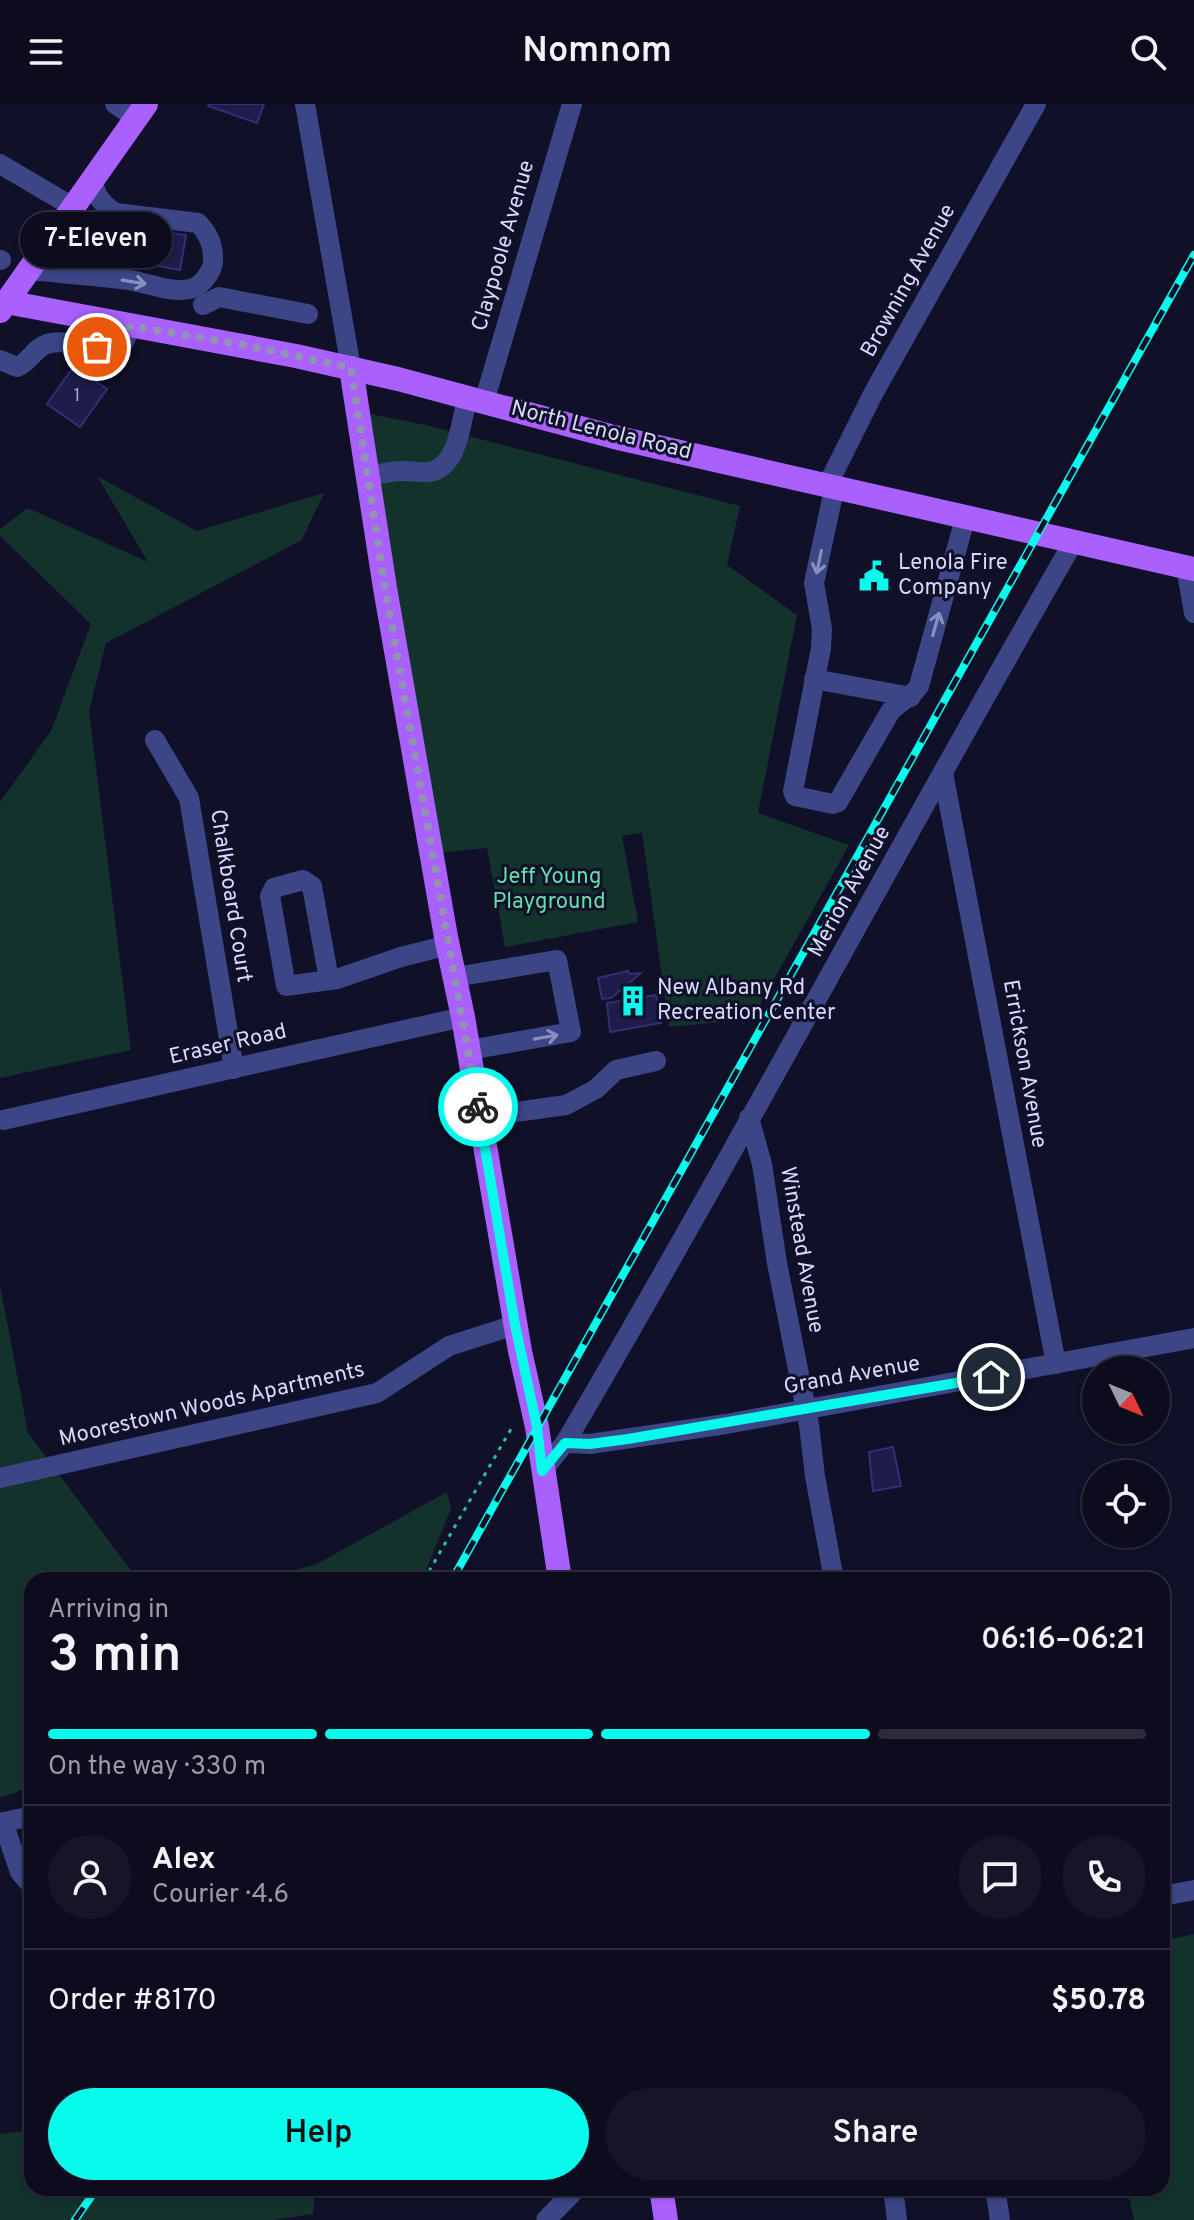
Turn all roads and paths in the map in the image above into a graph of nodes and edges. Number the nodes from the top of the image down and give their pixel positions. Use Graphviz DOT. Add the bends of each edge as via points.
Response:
graph roads {
  1 [pos="115,104"];
  2 [pos="305,104"];
  3 [pos="572,104"];
  4 [pos="1036,104"];
  5 [pos="141,111"];
  6 [pos="0,164"];
  7 [pos="93,179"];
  8 [pos="73,207"];
  9 [pos="116,213"];
  10 [pos="29,270"];
  11 [pos="102,277"];
  12 [pos="202,283"];
  13 [pos="2,305"];
  14 [pos="203,305"];
  15 [pos="63,313"];
  16 [pos="308,314"];
  17 [pos="130,326"];
  18 [pos="199,337"];
  19 [pos="57,342"];
  20 [pos="0,360"];
  21 [pos="351,368"];
  22 [pos="476,400"];
  23 [pos="366,476"];
  24 [pos="832,485"];
  25 [pos="966,515"];
  26 [pos="1074,541"];
  27 [pos="1190,568"];
  28 [pos="1194,613"];
  29 [pos="814,679"];
  30 [pos="911,697"];
  31 [pos="155,740"];
  32 [pos="943,773"];
  33 [pos="448,945"];
  34 [pos="455,977"];
  35 [pos="329,980"];
  36 [pos="463,1017"];
  37 [pos="469,1050"];
  38 [pos="656,1061"];
  39 [pos="234,1069"];
  40 [pos="480,1117"];
  41 [pos="749,1118"];
  42 [pos="3,1120"];
  43 [pos="515,1325"];
  44 [pos="1194,1338"];
  45 [pos="1056,1364"];
  46 [pos="805,1409"];
  47 [pos="535,1421"];
  48 [pos="565,1443"];
  49 [pos="542,1471"];
  50 [pos="0,1478"];
  51 [pos="429,1572"];
  52 [pos="559,1572"];
  53 [pos="833,1572"];
  54 [pos="24,1818"];
  55 [pos="1,1823"];
  56 [pos="24,1877"];
  57 [pos="1194,1890"];
  58 [pos="1170,1894"];
  59 [pos="569,2196"];
  60 [pos="662,2196"];
  61 [pos="894,2196"];
  62 [pos="996,2196"];
  63 [pos="546,2220"];
  64 [pos="666,2220"];
  65 [pos="897,2220"];
  66 [pos="1000,2220"];
  1 -- 5 [label="street"];
  2 -- 21 [label="street"];
  3 -- 22 [label="street, Claypoole Avenue"];
  4 -- 24 [label="street, Browning Avenue" via="874,392"];
  5 -- 7 [label="main road"];
  6 -- 8 [label="street"];
  7 -- 8 [label="main road"];
  7 -- 9 [label="street" via="105,207"];
  8 -- 10 [label="main road"];
  9 -- 11 [label="street" via="101,242"];
  9 -- 12 [label="street" via="198,223 212,248 213,266"];
  10 -- 11 [label="street"];
  10 -- 13 [label="main road"];
  11 -- 12 [label="street, one-way" via="174,289"];
  12 -- 14 [label="street"];
  13 -- 15 [label="main road, North Lenola Road"];
  14 -- 16 [label="street" via="219,297"];
  14 -- 18 [label="street"];
  15 -- 17 [label="main road, North Lenola Road"];
  15 -- 19 [label="street"];
  17 -- 18 [label="main road, North Lenola Road"];
  17 -- 19 [label="street" via="125,340 113,346"];
  18 -- 21 [label="main road, North Lenola Road"];
  19 -- 20 [label="street" via="39,347 27,364 17,367"];
  21 -- 22 [label="main road, North Lenola Road"];
  21 -- 23 [label="main road"];
  22 -- 23 [label="street, Claypoole Avenue" via="442,467"];
  22 -- 24 [label="main road, North Lenola Road"];
  23 -- 33 [label="main road"];
  24 -- 25 [label="main road, North Lenola Road"];
  24 -- 29 [label="street, Browning Avenue, one-way" via="814,583 822,629"];
  25 -- 26 [label="main road, North Lenola Road"];
  30 -- 25 [label="street, one-way" via="919,686"];
  26 -- 27 [label="main road, North Lenola Road"];
  26 -- 32 [label="street, Merion Avenue"];
  27 -- 28 [label="street"];
  29 -- 30 [label="street"];
  29 -- 30 [label="street, Browning Avenue" via="793,791 795,796 833,804 890,712"];
  31 -- 39 [label="street, Chalkboard Court" via="189,798"];
  32 -- 41 [label="street, Merion Avenue"];
  32 -- 45 [label="street, Errickson Avenue"];
  33 -- 34 [label="main road"];
  33 -- 35 [label="street"];
  34 -- 36 [label="main road"];
  37 -- 34 [label="street, one-way" via="571,1032 557,960"];
  35 -- 35 [label="street" via="286,986 270,896 274,888 303,880 312,886"];
  36 -- 37 [label="main road"];
  36 -- 39 [label="street, Eraser Road"];
  37 -- 40 [label="main road"];
  38 -- 40 [label="street" via="616,1070 596,1089 566,1105"];
  39 -- 42 [label="street, Eraser Road"];
  40 -- 43 [label="main road"];
  41 -- 46 [label="street, Winstead Avenue" via="762,1164"];
  41 -- 48 [label="street, Merion Avenue"];
  43 -- 47 [label="main road"];
  43 -- 50 [label="street, Moorestown Woods Apartments" via="449,1346 377,1393"];
  44 -- 45 [label="street, Grand Avenue"];
  45 -- 46 [label="street, Grand Avenue"];
  46 -- 48 [label="street, Grand Avenue" via="608,1442"];
  46 -- 53 [label="street, Winstead Avenue"];
  47 -- 49 [label="main road"];
  47 -- 51 [label="path" via="511,1429"];
  48 -- 49 [label="street, Merion Avenue"];
  49 -- 52 [label="main road"];
  54 -- 55 [label="street"];
  55 -- 56 [label="street"];
  57 -- 58 [label="street"];
  59 -- 63 [label="street"];
  60 -- 64 [label="main road"];
  61 -- 65 [label="street"];
  62 -- 66 [label="street"];
}
